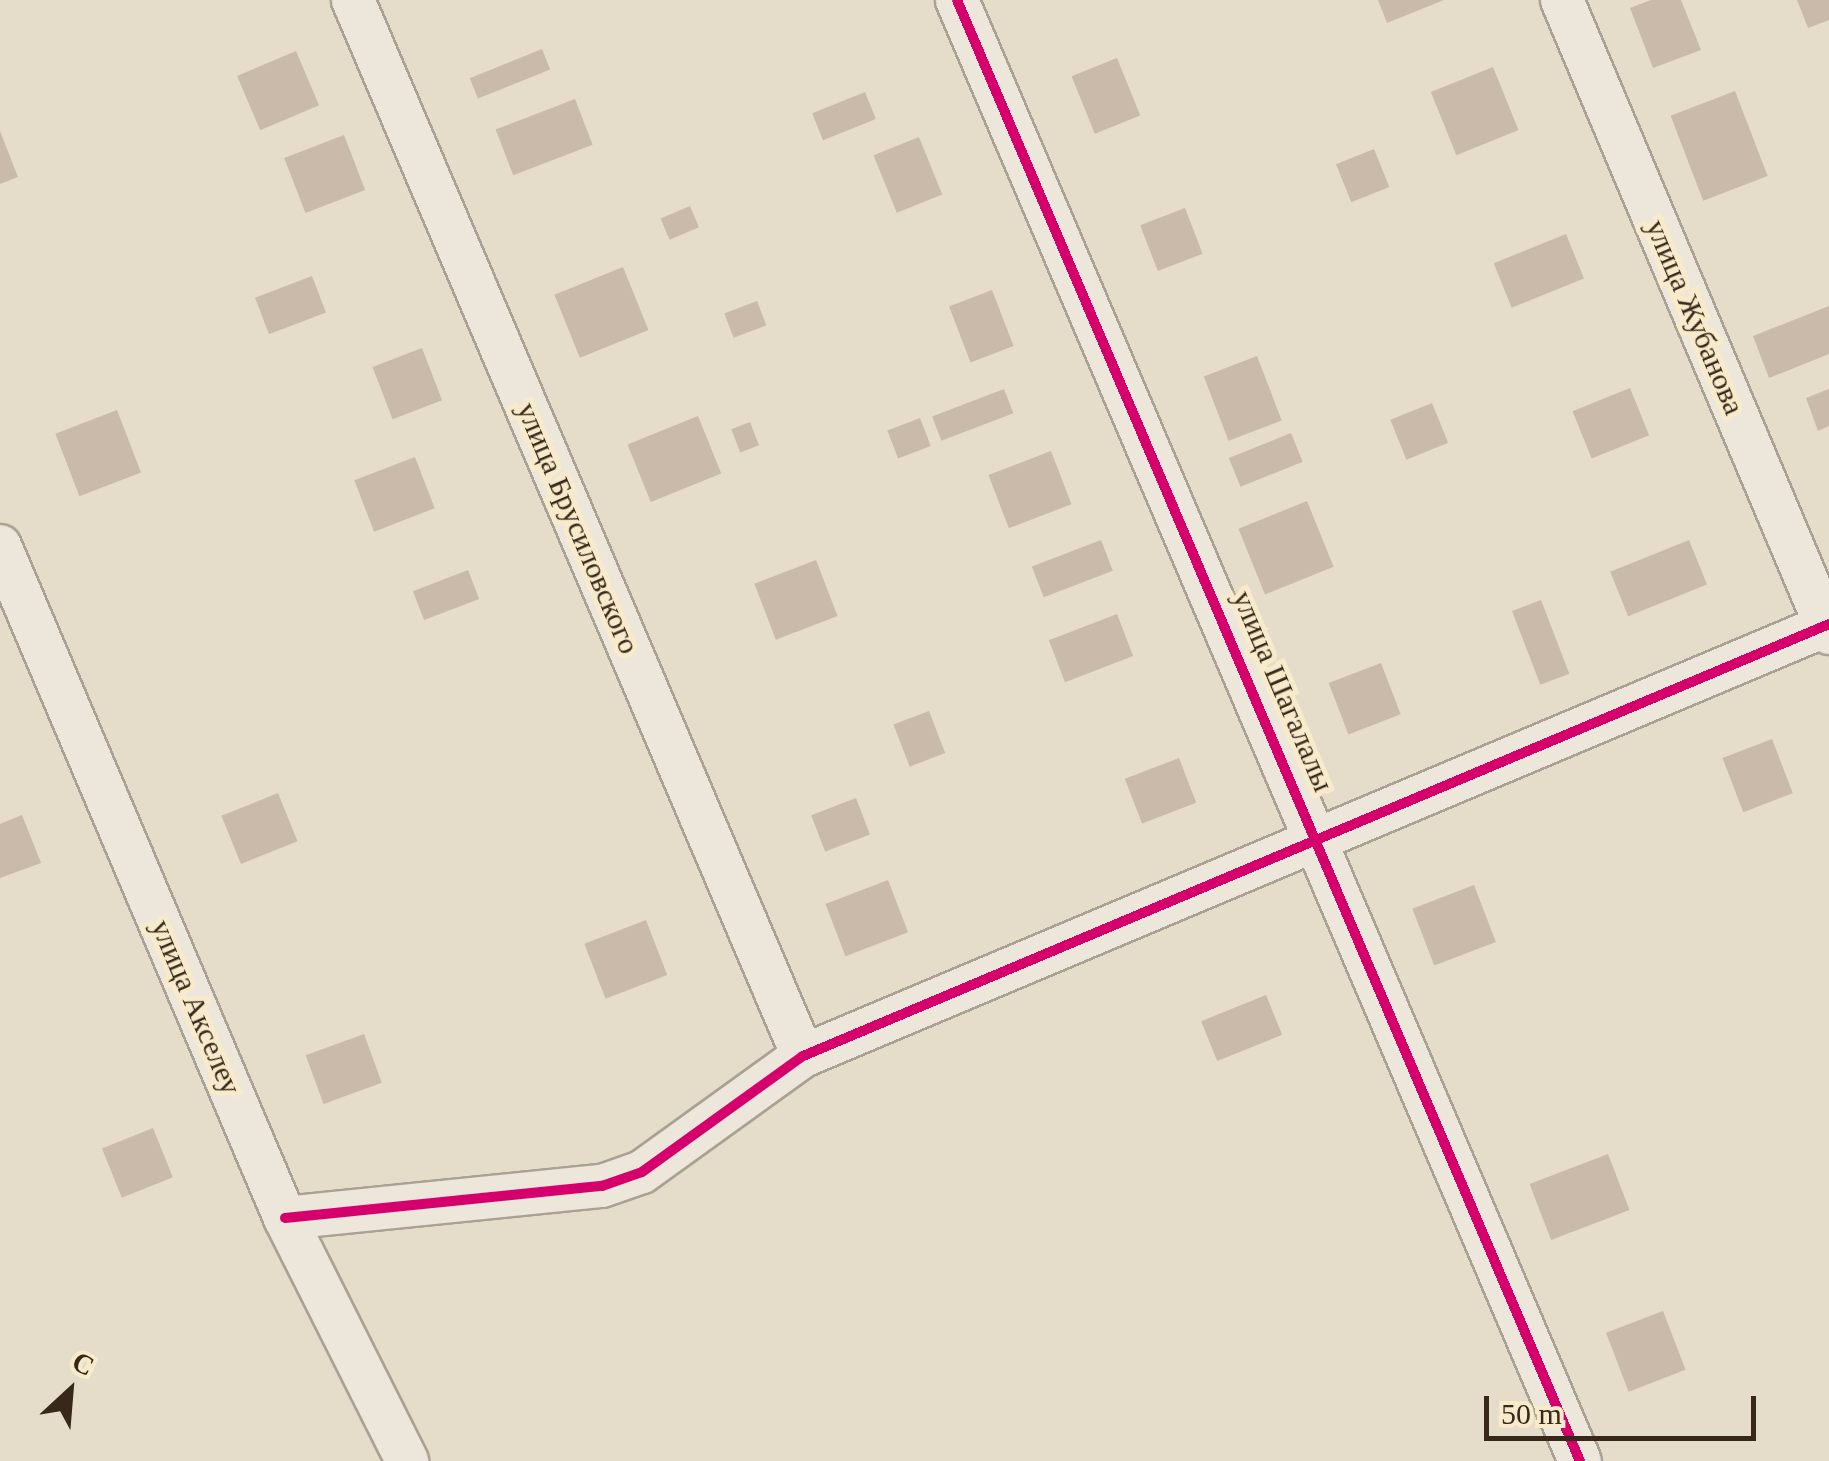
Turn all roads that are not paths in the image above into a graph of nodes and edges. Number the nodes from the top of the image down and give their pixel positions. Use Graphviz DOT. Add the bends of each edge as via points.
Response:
graph roads {
  1 [pos="353,0"];
  2 [pos="956,0"];
  3 [pos="1562,0"];
  4 [pos="0,546"];
  5 [pos="1828,628"];
  6 [pos="1319,838"];
  7 [pos="803,1056"];
  8 [pos="285,1218"];
  9 [pos="406,1461"];
  10 [pos="1580,1461"];
  1 -- 7 [label="street, улица Брусиловского"];
  2 -- 6 [label="street, улица Шагалалы"];
  3 -- 5 [label="street, улица Жубанова"];
  4 -- 8 [label="street, улица Акселеу"];
  5 -- 6 [label="street"];
  6 -- 7 [label="street"];
  6 -- 10 [label="street, улица Шагалалы"];
  7 -- 8 [label="street" via="642,1172 602,1186"];
  8 -- 9 [label="street, улица Акселеу"];
}
